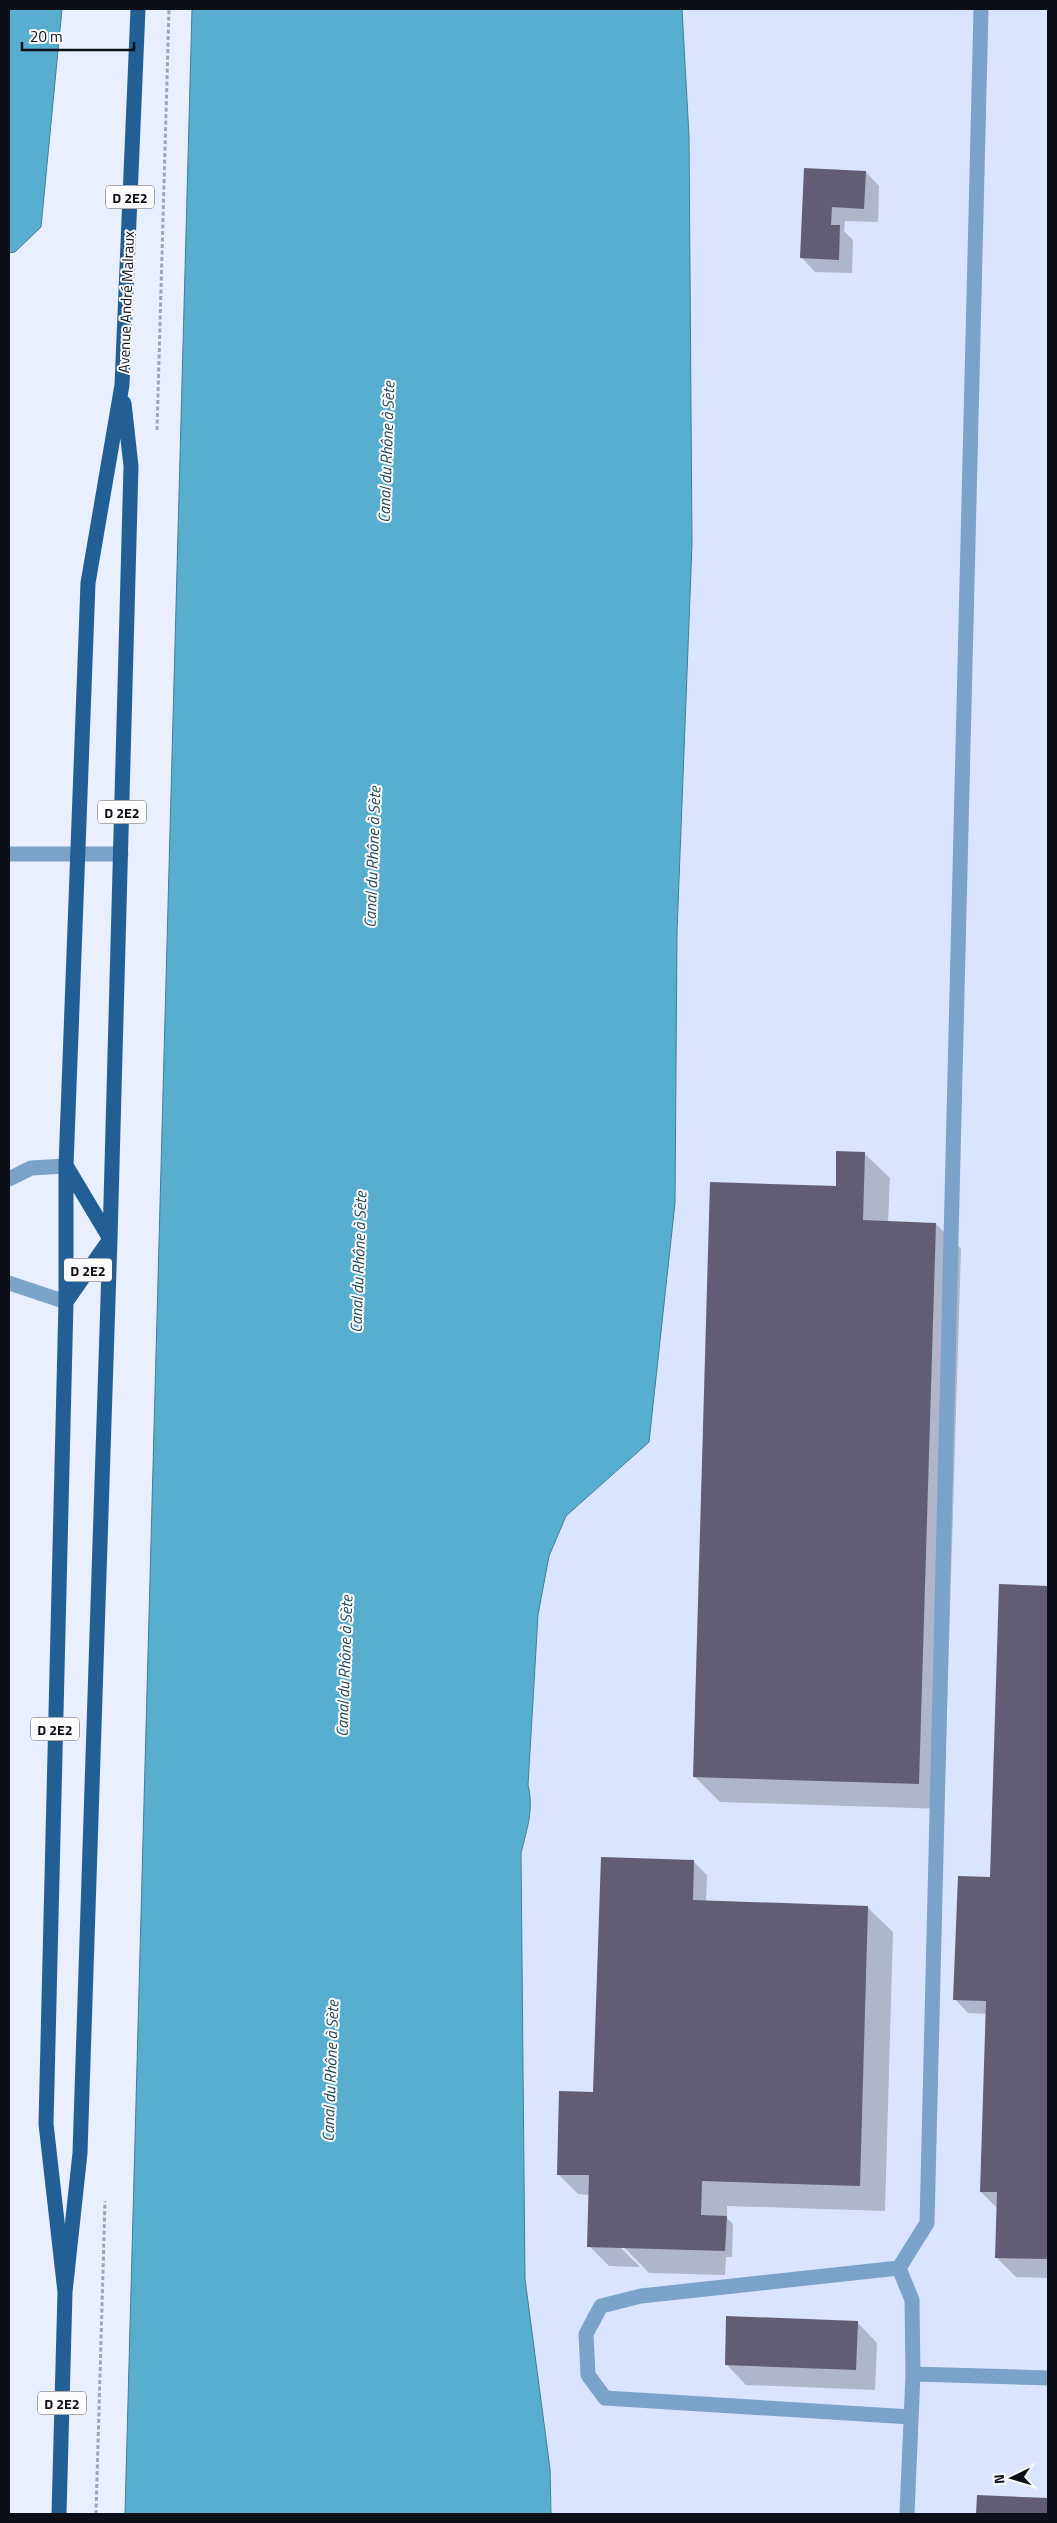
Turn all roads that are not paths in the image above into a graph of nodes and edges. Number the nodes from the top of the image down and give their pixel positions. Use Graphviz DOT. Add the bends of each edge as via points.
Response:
graph roads {
  1 [pos="138,9"];
  2 [pos="981,9"];
  3 [pos="122,385"];
  4 [pos="79,853"];
  5 [pos="9,854"];
  6 [pos="121,854"];
  7 [pos="66,1166"];
  8 [pos="9,1179"];
  9 [pos="110,1239"];
  10 [pos="9,1283"];
  11 [pos="66,1302"];
  12 [pos="899,2268"];
  13 [pos="65,2292"];
  14 [pos="913,2374"];
  15 [pos="1048,2378"];
  16 [pos="911,2417"];
  17 [pos="59,2514"];
  18 [pos="907,2514"];
  1 -- 3 [label="main road, Avenue André Malraux / D 2E2"];
  2 -- 12 [label="street" via="927,2223"];
  3 -- 4 [label="main road, D 2E2" via="88,583"];
  3 -- 6 [label="main road, D 2E2" via="131,466"];
  4 -- 5 [label="street"];
  4 -- 6 [label="street"];
  4 -- 7 [label="main road, D 2E2"];
  6 -- 9 [label="main road, D 2E2"];
  7 -- 8 [label="street" via="31,1168"];
  7 -- 9 [label="main road, D 2E2"];
  7 -- 11 [label="main road, D 2E2"];
  9 -- 11 [label="main road, D 2E2"];
  9 -- 13 [label="main road, D 2E2" via="80,2153"];
  10 -- 11 [label="street"];
  11 -- 13 [label="main road, D 2E2" via="46,2124"];
  12 -- 14 [label="street" via="912,2300"];
  12 -- 16 [label="street" via="641,2296 601,2306 586,2334 588,2375 605,2398"];
  13 -- 17 [label="main road, D 2E2"];
  14 -- 15 [label="street"];
  14 -- 16 [label="street"];
  16 -- 18 [label="street"];
}
